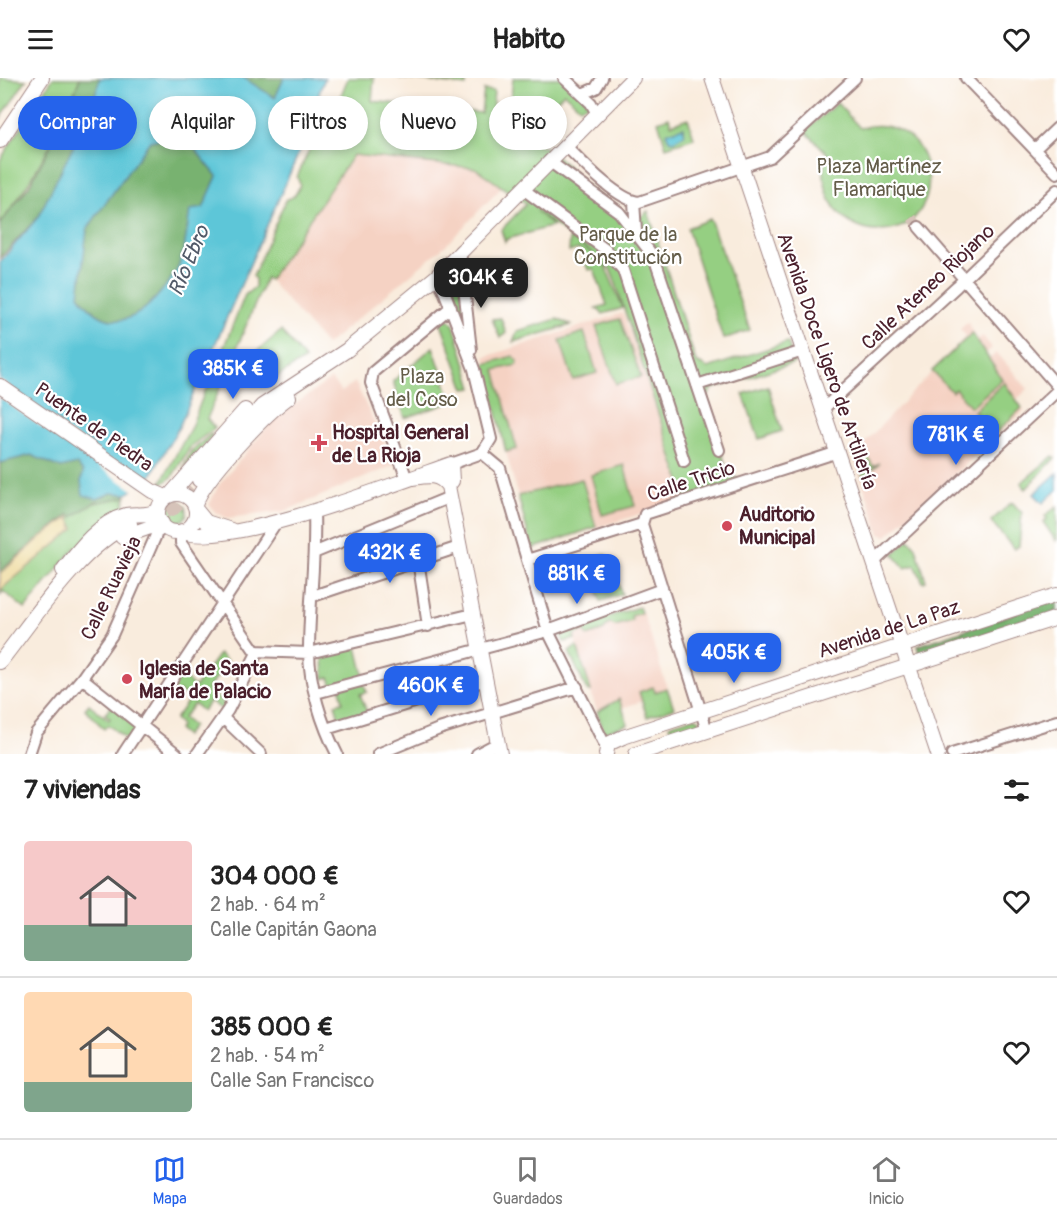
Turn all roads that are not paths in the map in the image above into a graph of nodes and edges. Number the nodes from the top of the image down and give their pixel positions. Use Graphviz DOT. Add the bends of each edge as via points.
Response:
graph roads {
  1 [pos="42,78"];
  2 [pos="564,78"];
  3 [pos="602,78"];
  4 [pos="712,78"];
  5 [pos="855,78"];
  6 [pos="966,78"];
  7 [pos="627,83"];
  8 [pos="582,94"];
  9 [pos="597,114"];
  10 [pos="1057,128"];
  11 [pos="0,141"];
  12 [pos="567,143"];
  13 [pos="567,147"];
  14 [pos="1035,149"];
  15 [pos="560,150"];
  16 [pos="549,161"];
  17 [pos="742,167"];
  18 [pos="1057,173"];
  19 [pos="523,189"];
  20 [pos="1057,190"];
  21 [pos="636,202"];
  22 [pos="919,227"];
  23 [pos="636,232"];
  24 [pos="460,251"];
  25 [pos="435,277"];
  26 [pos="965,279"];
  27 [pos="451,308"];
  28 [pos="796,353"];
  29 [pos="329,363"];
  30 [pos="474,369"];
  31 [pos="697,385"];
  32 [pos="0,386"];
  33 [pos="1057,386"];
  34 [pos="1057,391"];
  35 [pos="0,392"];
  36 [pos="823,409"];
  37 [pos="719,450"];
  38 [pos="838,452"];
  39 [pos="483,453"];
  40 [pos="684,461"];
  41 [pos="452,464"];
  42 [pos="407,479"];
  43 [pos="199,480"];
  44 [pos="449,491"];
  45 [pos="160,506"];
  46 [pos="196,508"];
  47 [pos="314,512"];
  48 [pos="277,521"];
  49 [pos="130,524"];
  50 [pos="642,524"];
  51 [pos="182,531"];
  52 [pos="233,531"];
  53 [pos="459,547"];
  54 [pos="316,552"];
  55 [pos="418,560"];
  56 [pos="527,560"];
  57 [pos="874,561"];
  58 [pos="662,589"];
  59 [pos="1057,595"];
  60 [pos="313,596"];
  61 [pos="222,603"];
  62 [pos="41,611"];
  63 [pos="473,614"];
  64 [pos="1056,622"];
  65 [pos="428,626"];
  66 [pos="548,631"];
  67 [pos="479,648"];
  68 [pos="258,651"];
  69 [pos="309,653"];
  70 [pos="906,656"];
  71 [pos="0,662"];
  72 [pos="82,678"];
  73 [pos="486,680"];
  74 [pos="577,687"];
  75 [pos="316,693"];
  76 [pos="491,712"];
  77 [pos="700,712"];
  78 [pos="223,718"];
  79 [pos="1057,721"];
  80 [pos="141,725"];
  81 [pos="326,729"];
  82 [pos="707,731"];
  83 [pos="499,749"];
  84 [pos="606,751"];
  85 [pos="380,753"];
  86 [pos="29,754"];
  87 [pos="123,754"];
  88 [pos="177,754"];
  89 [pos="197,754"];
  90 [pos="261,754"];
  91 [pos="337,754"];
  92 [pos="477,754"];
  93 [pos="636,754"];
  94 [pos="938,754"];
  95 [pos="951,754"];
  1 -- 11 [label="main road"];
  2 -- 8 [label="street"];
  3 -- 7 [label="street"];
  3 -- 8 [label="street" via="596,88"];
  4 -- 17 [label="main road, Avenida Doce Ligero de Artillería"];
  5 -- 17 [label="street" via="770,157"];
  6 -- 14 [label="street"];
  7 -- 9 [label="main road"];
  8 -- 9 [label="street"];
  9 -- 12 [label="main road"];
  10 -- 14 [label="street"];
  13 -- 21 [label="street" via="590,170"];
  14 -- 18 [label="street"];
  15 -- 16 [label="main road"];
  16 -- 19 [label="main road"];
  16 -- 23 [label="street" via="619,212"];
  17 -- 21 [label="street"];
  17 -- 36 [label="main road, Avenida Doce Ligero de Artillería"];
  19 -- 24 [label="main road"];
  19 -- 40 [label="street" via="606,250 623,270"];
  20 -- 26 [label="street, Calle Ateneo Riojano"];
  21 -- 23 [label="street"];
  22 -- 26 [label="street"];
  23 -- 31 [label="street" via="654,257"];
  24 -- 25 [label="main road"];
  24 -- 30 [label="street"];
  25 -- 27 [label="street"];
  25 -- 29 [label="main road"];
  26 -- 33 [label="street"];
  26 -- 36 [label="street, Calle Ateneo Riojano"];
  27 -- 30 [label="street"];
  27 -- 42 [label="street" via="373,372 371,383"];
  28 -- 31 [label="street"];
  29 -- 43 [label="main road" via="262,406"];
  29 -- 45 [label="main road" via="288,377 253,402"];
  29 -- 46 [label="main road" via="318,378 261,420 204,488"];
  30 -- 39 [label="street" via="491,439"];
  31 -- 37 [label="street"];
  32 -- 45 [label="main road, Puente de Piedra"];
  34 -- 57 [label="street"];
  35 -- 45 [label="main road, Puente de Piedra"];
  36 -- 38 [label="main road, Avenida Doce Ligero de Artillería"];
  38 -- 50 [label="street, Calle Tricio" via="645,514"];
  38 -- 57 [label="main road, Avenida Doce Ligero de Artillería"];
  39 -- 41 [label="street"];
  39 -- 56 [label="street" via="500,468"];
  41 -- 42 [label="main road"];
  41 -- 44 [label="main road"];
  42 -- 44 [label="main road" via="439,476"];
  42 -- 47 [label="main road"];
  44 -- 53 [label="main road"];
  44 -- 54 [label="street"];
  45 -- 46 [label="main road" via="184,494"];
  45 -- 51 [label="main road"];
  45 -- 62 [label="main road" via="150,514 122,517 96,533 56,579"];
  45 -- 72 [label="street, Calle Ruavieja" via="157,533 112,635"];
  46 -- 51 [label="main road" via="194,523"];
  46 -- 52 [label="main road" via="210,524"];
  47 -- 48 [label="main road"];
  47 -- 54 [label="street"];
  48 -- 52 [label="main road"];
  48 -- 61 [label="street"];
  49 -- 62 [label="main road" via="87,555"];
  50 -- 56 [label="street, Calle Tricio"];
  50 -- 58 [label="street"];
  51 -- 52 [label="main road" via="203,537"];
  51 -- 61 [label="street" via="182,543"];
  53 -- 55 [label="street"];
  53 -- 63 [label="main road"];
  54 -- 60 [label="street"];
  55 -- 60 [label="street"];
  55 -- 65 [label="street"];
  56 -- 66 [label="street"];
  57 -- 70 [label="main road, Avenida Doce Ligero de Artillería"];
  58 -- 66 [label="street"];
  58 -- 77 [label="street"];
  59 -- 70 [label="main road, Avenida de La Paz"];
  60 -- 69 [label="street"];
  61 -- 68 [label="street"];
  61 -- 80 [label="street"];
  62 -- 71 [label="main road"];
  63 -- 65 [label="street"];
  63 -- 67 [label="main road"];
  64 -- 70 [label="main road, Avenida de La Paz"];
  65 -- 69 [label="street"];
  66 -- 67 [label="street"];
  66 -- 74 [label="street"];
  67 -- 73 [label="main road"];
  67 -- 75 [label="street"];
  68 -- 69 [label="street"];
  68 -- 78 [label="street"];
  69 -- 75 [label="street"];
  70 -- 77 [label="main road, Avenida de La Paz"];
  70 -- 82 [label="main road, Avenida de La Paz"];
  70 -- 94 [label="main road, Avenida Doce Ligero de Artillería"];
  72 -- 80 [label="street"];
  72 -- 86 [label="street, Calle Ruavieja" via="36,733"];
  73 -- 76 [label="main road"];
  73 -- 81 [label="street"];
  74 -- 76 [label="street"];
  74 -- 84 [label="street"];
  75 -- 81 [label="street"];
  76 -- 83 [label="main road"];
  76 -- 85 [label="street"];
  77 -- 82 [label="street"];
  77 -- 84 [label="main road, Avenida de La Paz" via="623,737"];
  78 -- 89 [label="street"];
  78 -- 90 [label="street"];
  79 -- 95 [label="street"];
  80 -- 87 [label="street"];
  80 -- 88 [label="street"];
  81 -- 91 [label="street"];
  82 -- 93 [label="main road, Avenida de La Paz"];
  83 -- 92 [label="street"];
}
